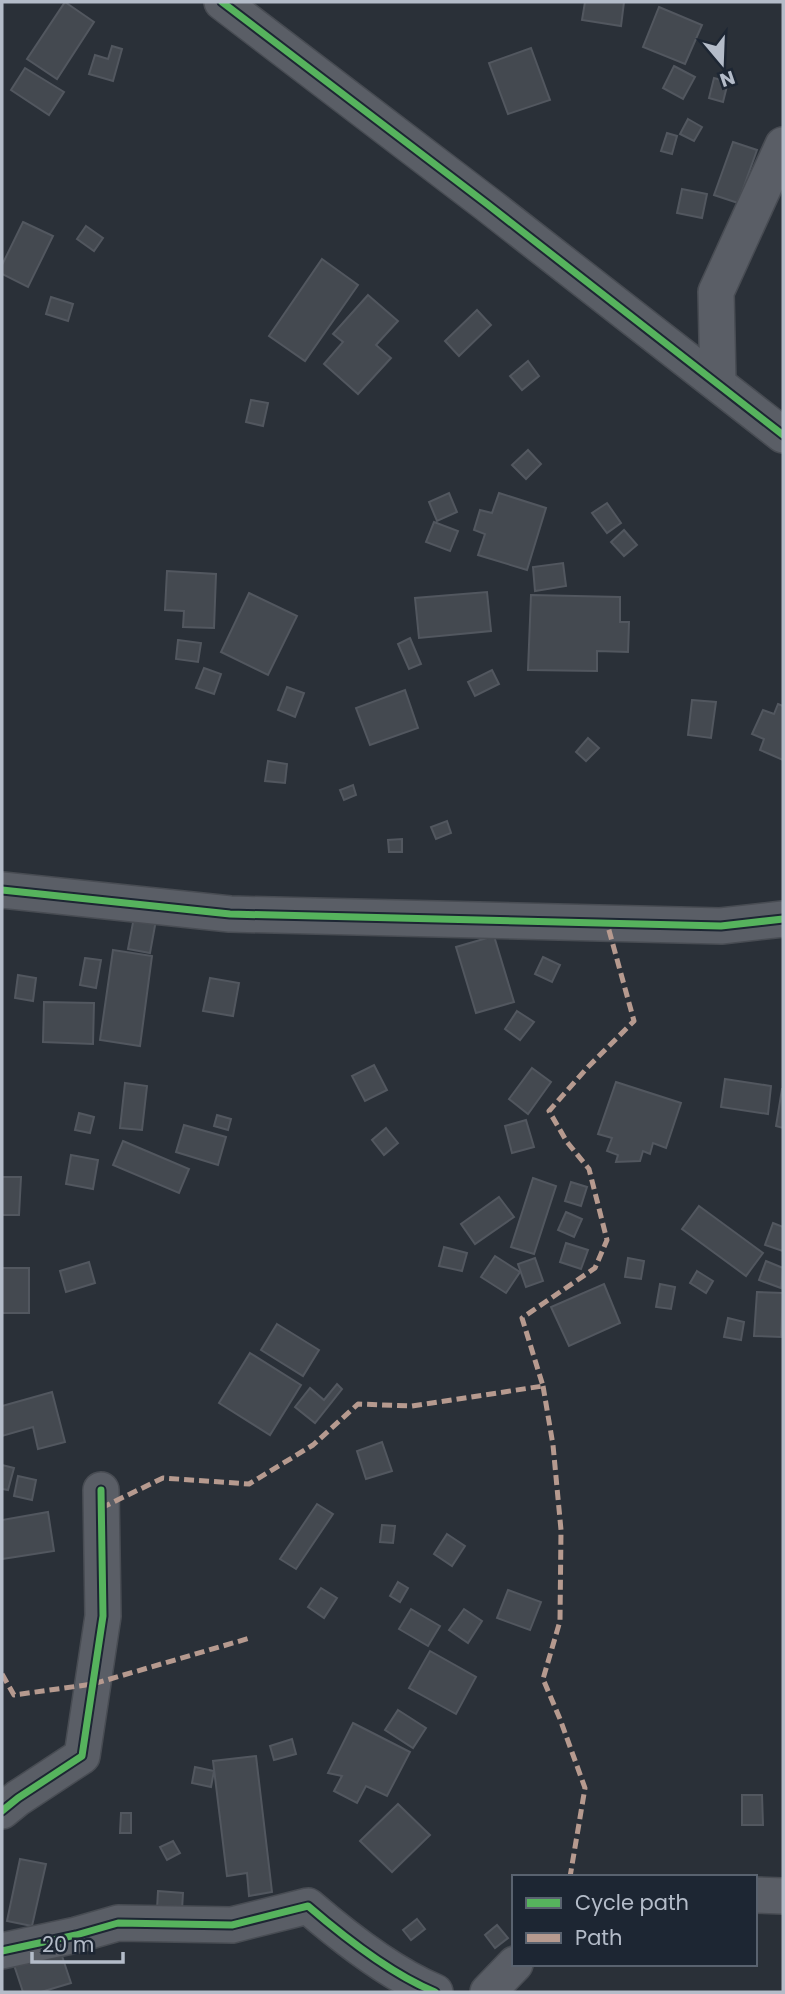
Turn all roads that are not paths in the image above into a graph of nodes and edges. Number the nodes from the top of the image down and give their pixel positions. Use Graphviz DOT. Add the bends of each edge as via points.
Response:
graph roads {
  1 [pos="222,2"];
  2 [pos="783,145"];
  3 [pos="718,383"];
  4 [pos="783,435"];
  5 [pos="2,890"];
  6 [pos="783,919"];
  7 [pos="101,1490"];
  8 [pos="2,1811"];
  9 [pos="757,1895"];
  10 [pos="783,1896"];
  11 [pos="2,1951"];
  12 [pos="513,1966"];
  13 [pos="435,1992"];
  14 [pos="488,1992"];
  1 -- 3 [label="street"];
  2 -- 3 [label="street" via="716,292"];
  3 -- 4 [label="street"];
  5 -- 6 [label="street" via="230,914 720,926"];
  7 -- 8 [label="street" via="103,1616 82,1756"];
  9 -- 10 [label="street"];
  11 -- 13 [label="street" via="118,1923 232,1925 308,1906 394,1971"];
  12 -- 14 [label="street"];
}
